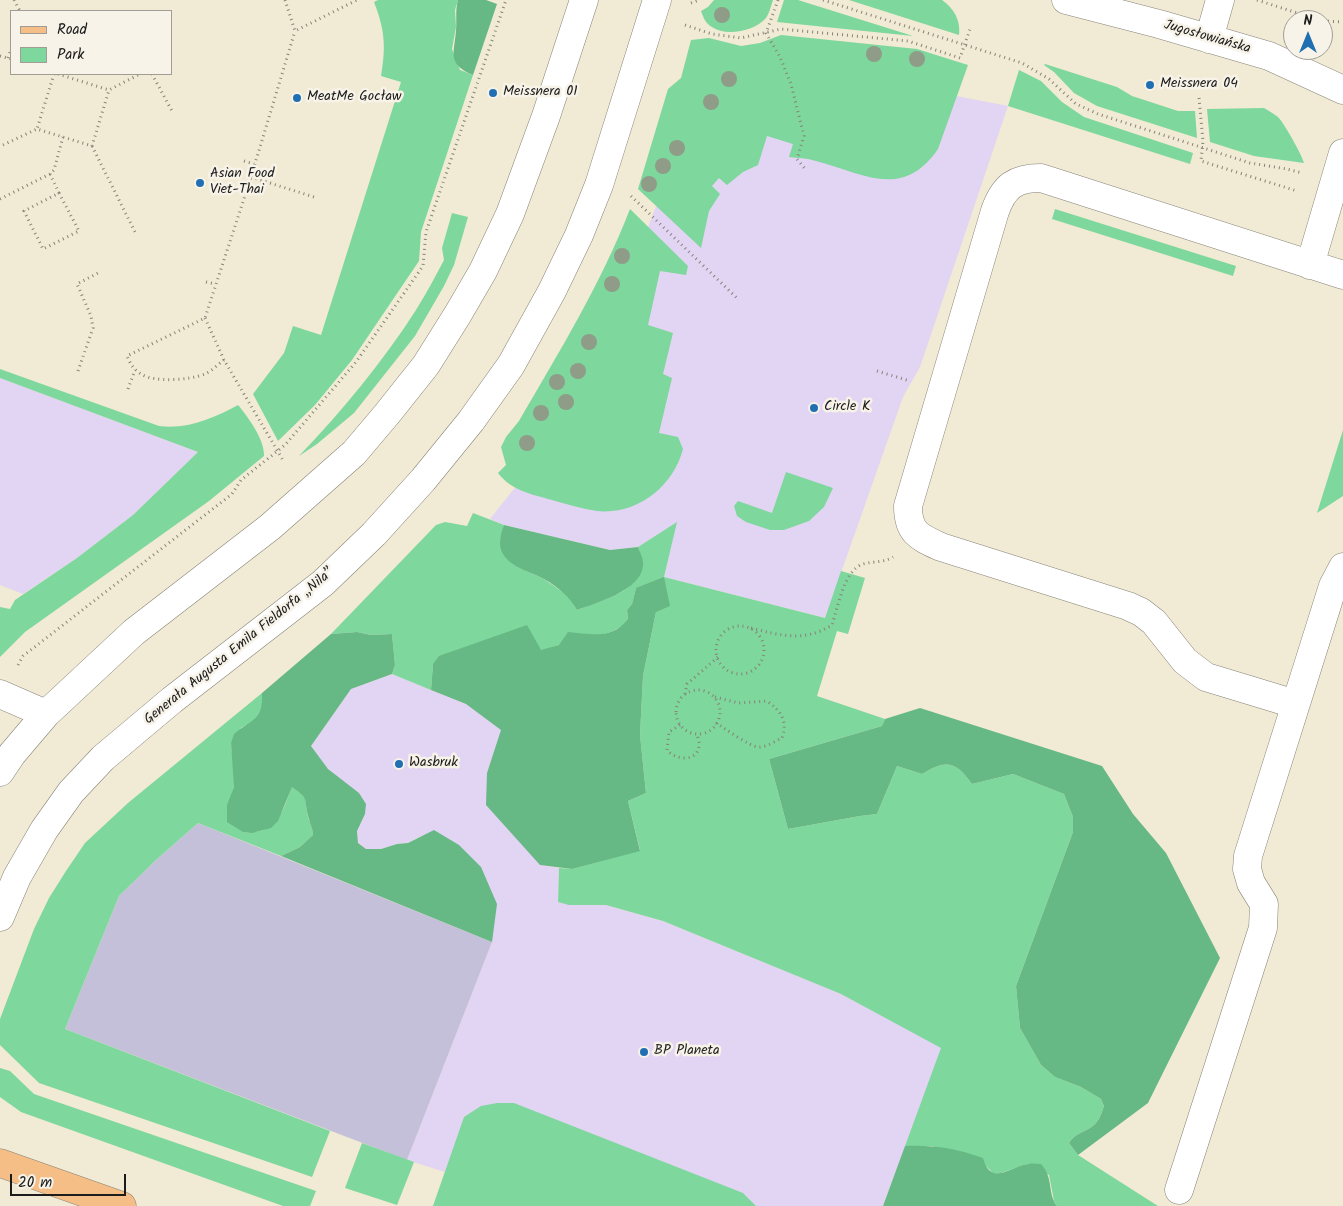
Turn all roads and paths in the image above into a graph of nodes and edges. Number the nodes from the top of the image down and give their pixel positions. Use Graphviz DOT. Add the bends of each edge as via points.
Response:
graph roads {
  1 [pos="285,0"];
  2 [pos="357,0"];
  3 [pos="506,0"];
  4 [pos="584,0"];
  5 [pos="657,0"];
  6 [pos="778,0"];
  7 [pos="823,0"];
  8 [pos="1066,0"];
  9 [pos="1220,0"];
  10 [pos="1257,0"];
  11 [pos="1288,10"];
  12 [pos="683,24"];
  13 [pos="970,29"];
  14 [pos="295,31"];
  15 [pos="766,34"];
  16 [pos="1208,39"];
  17 [pos="965,45"];
  18 [pos="0,56"];
  19 [pos="10,59"];
  20 [pos="54,75"];
  21 [pos="61,75"];
  22 [pos="138,75"];
  23 [pos="153,75"];
  24 [pos="109,90"];
  25 [pos="1343,90"];
  26 [pos="1199,98"];
  27 [pos="173,113"];
  28 [pos="37,129"];
  29 [pos="63,137"];
  30 [pos="3,145"];
  31 [pos="92,146"];
  32 [pos="1202,148"];
  33 [pos="1343,153"];
  34 [pos="244,161"];
  35 [pos="254,164"];
  36 [pos="806,170"];
  37 [pos="50,174"];
  38 [pos="251,177"];
  39 [pos="1335,183"];
  40 [pos="626,190"];
  41 [pos="59,193"];
  42 [pos="1304,193"];
  43 [pos="314,196"];
  44 [pos="0,200"];
  45 [pos="136,234"];
  46 [pos="1310,265"];
  47 [pos="98,272"];
  48 [pos="1343,275"];
  49 [pos="206,282"];
  50 [pos="215,284"];
  51 [pos="739,300"];
  52 [pos="205,318"];
  53 [pos="224,360"];
  54 [pos="135,370"];
  55 [pos="78,371"];
  56 [pos="128,389"];
  57 [pos="278,450"];
  58 [pos="284,462"];
  59 [pos="922,538"];
  60 [pos="1343,566"];
  61 [pos="751,628"];
  62 [pos="23,656"];
  63 [pos="718,657"];
  64 [pos="0,694"];
  65 [pos="685,694"];
  66 [pos="715,697"];
  67 [pos="1295,704"];
  68 [pos="46,714"];
  69 [pos="716,723"];
  70 [pos="680,725"];
  71 [pos="697,733"];
  72 [pos="0,772"];
  73 [pos="0,917"];
  74 [pos="0,1163"];
  75 [pos="1179,1190"];
  76 [pos="122,1206"];
  1 -- 14 [label="path"];
  2 -- 14 [label="path"];
  3 -- 57 [label="path" via="426,232 423,266 356,362"];
  4 -- 68 [label="street" via="510,214 483,270 426,365 354,453 270,527 134,632"];
  5 -- 73 [label="street, Generała Augusta Emila Fieldorfa „Nila”" via="599,185 579,235 511,365 471,421 374,534 323,583 103,758 71,792 44,830 17,877"];
  6 -- 15 [label="path"];
  7 -- 17 [label="path"];
  8 -- 16 [label="street, Jugosłowiańska"];
  9 -- 16 [label="street"];
  10 -- 11 [label="path"];
  12 -- 15 [label="path" via="725,37"];
  13 -- 17 [label="path"];
  14 -- 35 [label="path"];
  15 -- 17 [label="path" via="781,29 908,41 960,58"];
  15 -- 36 [label="path" via="791,84 804,136 797,159"];
  16 -- 25 [label="street, Jugosłowiańska" via="1269,56"];
  17 -- 32 [label="path" via="1031,67 1087,110"];
  18 -- 19 [label="path"];
  20 -- 28 [label="path"];
  21 -- 24 [label="path"];
  22 -- 24 [label="path"];
  23 -- 27 [label="path"];
  24 -- 31 [label="path"];
  26 -- 32 [label="path"];
  28 -- 29 [label="path"];
  28 -- 30 [label="path"];
  29 -- 31 [label="path"];
  29 -- 37 [label="path"];
  31 -- 45 [label="path"];
  32 -- 39 [label="path"];
  32 -- 42 [label="path" via="1201,161"];
  33 -- 39 [label="street"];
  34 -- 35 [label="path"];
  35 -- 38 [label="path"];
  37 -- 41 [label="path"];
  37 -- 44 [label="path"];
  38 -- 43 [label="path"];
  38 -- 50 [label="path"];
  39 -- 46 [label="street"];
  40 -- 51 [label="path"];
  41 -- 41 [label="path" via="79,231 43,249 24,211"];
  46 -- 48 [label="street"];
  46 -- 59 [label="street" via="1041,178 1017,181 1000,199 995,212 910,497 908,519"];
  47 -- 55 [label="path" via="77,284 93,328"];
  49 -- 50 [label="path"];
  50 -- 52 [label="path"];
  52 -- 53 [label="path"];
  52 -- 54 [label="path" via="127,356"];
  53 -- 54 [label="path" via="206,374 175,380 154,378"];
  53 -- 57 [label="path"];
  54 -- 56 [label="path"];
  57 -- 58 [label="path"];
  57 -- 62 [label="path" via="242,480 232,494"];
  59 -- 61 [label="path" via="886,561 855,567 846,580 832,625 820,632 794,636"];
  59 -- 67 [label="street" via="1134,609 1154,622 1185,661 1206,677"];
  60 -- 67 [label="street" via="1333,586"];
  61 -- 63 [label="path" via="732,627 723,633 717,642"];
  61 -- 63 [label="path" via="763,643 760,663 739,674 727,670"];
  63 -- 65 [label="path" via="688,684"];
  64 -- 68 [label="street"];
  65 -- 66 [label="path" via="706,691"];
  65 -- 70 [label="path" via="678,702 676,714"];
  66 -- 69 [label="path" via="720,706"];
  66 -- 69 [label="path" via="738,702 767,701 783,716 784,730 782,738 759,747 748,744"];
  67 -- 75 [label="street" via="1248,856 1251,883 1264,904 1263,928"];
  68 -- 72 [label="street"];
  69 -- 71 [label="path" via="714,728"];
  70 -- 71 [label="path" via="689,732"];
  70 -- 71 [label="path" via="669,732 667,750 670,754 679,758 696,754 700,746"];
  74 -- 76 [label="main road"];
}
